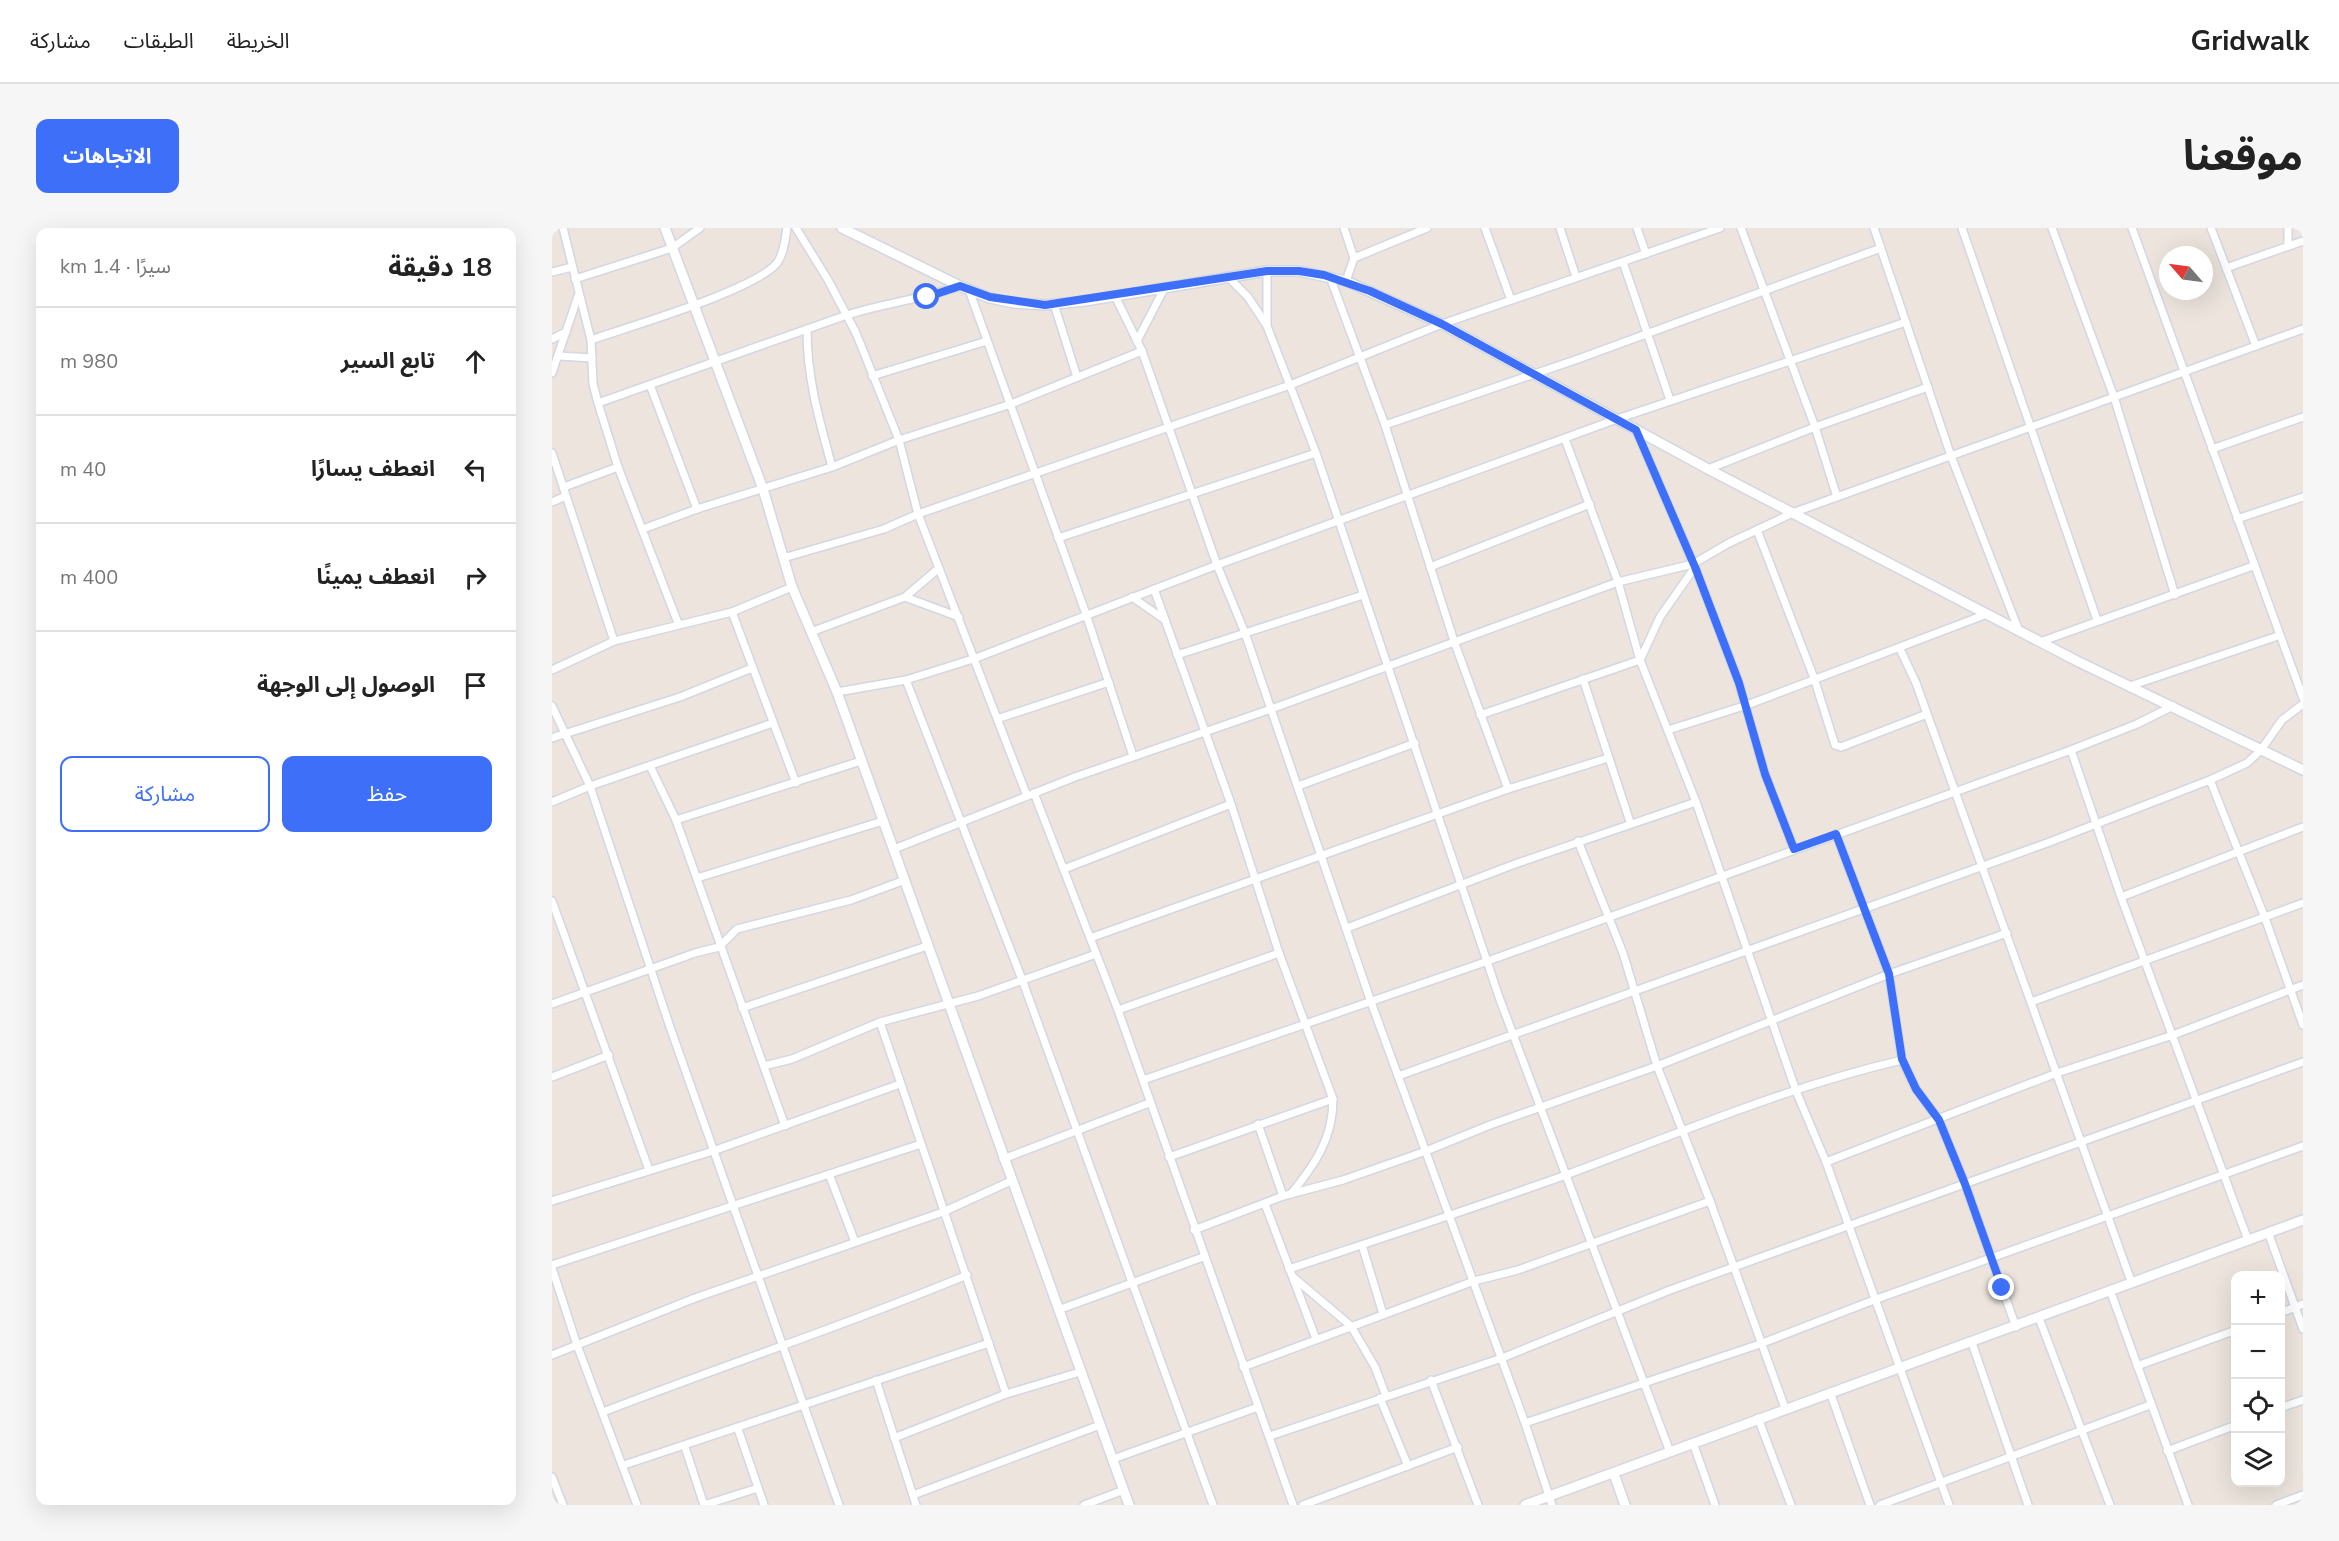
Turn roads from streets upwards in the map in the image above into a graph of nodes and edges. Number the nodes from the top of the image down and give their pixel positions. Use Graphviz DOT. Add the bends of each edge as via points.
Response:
graph roads {
  1 [pos="563,228"];
  2 [pos="665,228"];
  3 [pos="700,228"];
  4 [pos="787,228"];
  5 [pos="796,228"];
  6 [pos="842,228"];
  7 [pos="1344,228"];
  8 [pos="1426,228"];
  9 [pos="1485,228"];
  10 [pos="1560,228"];
  11 [pos="1637,228"];
  12 [pos="1717,228"];
  13 [pos="1741,228"];
  14 [pos="1884,228"];
  15 [pos="1962,228"];
  16 [pos="2052,228"];
  17 [pos="2132,228"];
  18 [pos="2211,228"];
  19 [pos="2288,228"];
  20 [pos="1874,229"];
  21 [pos="2303,241"];
  22 [pos="2288,246"];
  23 [pos="672,248"];
  24 [pos="1881,248"];
  25 [pos="1646,254"];
  26 [pos="1354,258"];
  27 [pos="1623,262"];
  28 [pos="572,267"];
  29 [pos="2226,268"];
  30 [pos="1267,271"];
  31 [pos="552,272"];
  32 [pos="1228,277"];
  33 [pos="1330,277"];
  34 [pos="1576,278"];
  35 [pos="575,279"];
  36 [pos="1346,281"];
  37 [pos="1165,287"];
  38 [pos="964,288"];
  39 [pos="1763,290"];
  40 [pos="578,296"];
  41 [pos="1115,296"];
  42 [pos="1511,300"];
  43 [pos="694,304"];
  44 [pos="1054,304"];
  45 [pos="847,315"];
  46 [pos="1906,322"];
  47 [pos="1442,324"];
  48 [pos="1267,326"];
  49 [pos="807,329"];
  50 [pos="2303,329"];
  51 [pos="566,332"];
  52 [pos="1646,333"];
  53 [pos="552,339"];
  54 [pos="591,340"];
  55 [pos="987,341"];
  56 [pos="1137,341"];
  57 [pos="2256,346"];
  58 [pos="1142,351"];
  59 [pos="559,356"];
  60 [pos="592,358"];
  61 [pos="1361,358"];
  62 [pos="716,360"];
  63 [pos="1790,361"];
  64 [pos="2184,372"];
  65 [pos="552,373"];
  66 [pos="1534,374"];
  67 [pos="872,376"];
  68 [pos="1077,377"];
  69 [pos="650,385"];
  70 [pos="1290,385"];
  71 [pos="1928,387"];
  72 [pos="2114,397"];
  73 [pos="1671,400"];
  74 [pos="598,403"];
  75 [pos="1011,404"];
  76 [pos="2303,417"];
  77 [pos="1617,419"];
  78 [pos="1168,425"];
  79 [pos="1385,425"];
  80 [pos="1815,427"];
  81 [pos="2028,428"];
  82 [pos="1636,430"];
  83 [pos="1565,439"];
  84 [pos="899,440"];
  85 [pos="2212,449"];
  86 [pos="552,453"];
  87 [pos="1316,453"];
  88 [pos="1951,456"];
  89 [pos="832,466"];
  90 [pos="618,467"];
  91 [pos="1708,469"];
  92 [pos="1036,472"];
  93 [pos="564,487"];
  94 [pos="763,489"];
  95 [pos="1192,494"];
  96 [pos="1407,495"];
  97 [pos="566,496"];
  98 [pos="1837,497"];
  99 [pos="2303,497"];
  100 [pos="552,502"];
  101 [pos="1590,504"];
  102 [pos="697,509"];
  103 [pos="1795,512"];
  104 [pos="918,514"];
  105 [pos="2237,519"];
  106 [pos="1340,520"];
  107 [pos="642,529"];
  108 [pos="1757,530"];
  109 [pos="1058,538"];
  110 [pos="783,558"];
  111 [pos="1217,565"];
  112 [pos="1694,566"];
  113 [pos="2253,566"];
  114 [pos="1431,567"];
  115 [pos="939,568"];
  116 [pos="1618,582"];
  117 [pos="792,587"];
  118 [pos="1154,589"];
  119 [pos="1363,595"];
  120 [pos="2175,595"];
  121 [pos="905,597"];
  122 [pos="1132,597"];
  123 [pos="732,612"];
  124 [pos="1086,614"];
  125 [pos="1987,614"];
  126 [pos="959,617"];
  127 [pos="1165,620"];
  128 [pos="2097,620"];
  129 [pos="678,623"];
  130 [pos="2019,631"];
  131 [pos="811,632"];
  132 [pos="1245,633"];
  133 [pos="2278,636"];
  134 [pos="614,641"];
  135 [pos="1454,641"];
  136 [pos="2040,642"];
  137 [pos="1900,649"];
  138 [pos="1177,655"];
  139 [pos="976,658"];
  140 [pos="1640,660"];
  141 [pos="1388,666"];
  142 [pos="752,668"];
  143 [pos="552,670"];
  144 [pos="1814,678"];
  145 [pos="1582,679"];
  146 [pos="906,680"];
  147 [pos="1109,682"];
  148 [pos="2130,686"];
  149 [pos="837,692"];
  150 [pos="2303,698"];
  151 [pos="2303,704"];
  152 [pos="1747,705"];
  153 [pos="552,706"];
  154 [pos="2173,706"];
  155 [pos="1271,709"];
  156 [pos="1927,714"];
  157 [pos="1480,715"];
  158 [pos="1000,718"];
  159 [pos="773,723"];
  160 [pos="1668,730"];
  161 [pos="1204,732"];
  162 [pos="567,735"];
  163 [pos="552,738"];
  164 [pos="1415,743"];
  165 [pos="2071,750"];
  166 [pos="2261,750"];
  167 [pos="1133,756"];
  168 [pos="1608,758"];
  169 [pos="861,761"];
  170 [pos="650,766"];
  171 [pos="2303,770"];
  172 [pos="2210,780"];
  173 [pos="796,783"];
  174 [pos="590,786"];
  175 [pos="1298,786"];
  176 [pos="1508,789"];
  177 [pos="1954,791"];
  178 [pos="1031,794"];
  179 [pos="552,802"];
  180 [pos="1696,802"];
  181 [pos="1231,804"];
  182 [pos="1439,814"];
  183 [pos="676,820"];
  184 [pos="883,821"];
  185 [pos="1630,822"];
  186 [pos="962,823"];
  187 [pos="2097,825"];
  188 [pos="2303,827"];
  189 [pos="1836,834"];
  190 [pos="1578,841"];
  191 [pos="894,849"];
  192 [pos="1794,849"];
  193 [pos="2239,854"];
  194 [pos="1323,856"];
  195 [pos="1982,864"];
  196 [pos="1064,869"];
  197 [pos="1721,875"];
  198 [pos="697,878"];
  199 [pos="905,880"];
  200 [pos="1254,881"];
  201 [pos="1462,884"];
  202 [pos="2121,897"];
  203 [pos="552,901"];
  204 [pos="2303,903"];
  205 [pos="1865,908"];
  206 [pos="1609,916"];
  207 [pos="2265,918"];
  208 [pos="1347,928"];
  209 [pos="562,930"];
  210 [pos="552,933"];
  211 [pos="2007,933"];
  212 [pos="1090,938"];
  213 [pos="927,946"];
  214 [pos="719,947"];
  215 [pos="1746,951"];
  216 [pos="1279,953"];
  217 [pos="1096,954"];
  218 [pos="2145,960"];
  219 [pos="1488,961"];
  220 [pos="651,969"];
  221 [pos="1889,974"];
  222 [pos="1023,982"];
  223 [pos="2303,986"];
  224 [pos="2290,990"];
  225 [pos="1635,991"];
  226 [pos="586,993"];
  227 [pos="1371,1002"];
  228 [pos="2031,1002"];
  229 [pos="552,1004"];
  230 [pos="949,1005"];
  231 [pos="742,1008"];
  232 [pos="1118,1010"];
  233 [pos="1772,1020"];
  234 [pos="880,1022"];
  235 [pos="1305,1025"];
  236 [pos="2303,1025"];
  237 [pos="1514,1034"];
  238 [pos="2173,1035"];
  239 [pos="609,1055"];
  240 [pos="1902,1059"];
  241 [pos="2303,1062"];
  242 [pos="764,1066"];
  243 [pos="1657,1066"];
  244 [pos="2057,1073"];
  245 [pos="1398,1076"];
  246 [pos="552,1077"];
  247 [pos="1143,1080"];
  248 [pos="900,1084"];
  249 [pos="1796,1091"];
  250 [pos="1333,1099"];
  251 [pos="2198,1101"];
  252 [pos="1149,1103"];
  253 [pos="1543,1108"];
  254 [pos="1939,1120"];
  255 [pos="1258,1125"];
  256 [pos="785,1126"];
  257 [pos="1681,1130"];
  258 [pos="1076,1133"];
  259 [pos="2082,1142"];
  260 [pos="921,1144"];
  261 [pos="2303,1146"];
  262 [pos="713,1151"];
  263 [pos="1426,1151"];
  264 [pos="1169,1157"];
  265 [pos="1003,1160"];
  266 [pos="1826,1162"];
  267 [pos="649,1170"];
  268 [pos="2224,1173"];
  269 [pos="829,1174"];
  270 [pos="1568,1174"];
  271 [pos="1011,1182"];
  272 [pos="1965,1184"];
  273 [pos="1291,1194"];
  274 [pos="1283,1196"];
  275 [pos="552,1201"];
  276 [pos="1710,1201"];
  277 [pos="1265,1204"];
  278 [pos="734,1206"];
  279 [pos="943,1212"];
  280 [pos="1450,1215"];
  281 [pos="2108,1215"];
  282 [pos="2303,1220"];
  283 [pos="1850,1226"];
  284 [pos="1194,1230"];
  285 [pos="2268,1232"];
  286 [pos="2248,1240"];
  287 [pos="855,1242"];
  288 [pos="1362,1245"];
  289 [pos="1590,1245"];
  290 [pos="1203,1257"];
  291 [pos="1992,1259"];
  292 [pos="552,1267"];
  293 [pos="1734,1268"];
  294 [pos="1290,1269"];
  295 [pos="967,1275"];
  296 [pos="760,1276"];
  297 [pos="1293,1277"];
  298 [pos="1474,1281"];
  299 [pos="2132,1281"];
  300 [pos="1133,1285"];
  301 [pos="2110,1290"];
  302 [pos="1874,1300"];
  303 [pos="2299,1306"];
  304 [pos="1058,1310"];
  305 [pos="1615,1311"];
  306 [pos="1383,1314"];
  307 [pos="2039,1318"];
  308 [pos="1350,1326"];
  309 [pos="2016,1327"];
  310 [pos="2303,1329"];
  311 [pos="2231,1331"];
  312 [pos="1316,1339"];
  313 [pos="989,1343"];
  314 [pos="1972,1343"];
  315 [pos="1760,1344"];
  316 [pos="577,1345"];
  317 [pos="781,1346"];
  318 [pos="552,1354"];
  319 [pos="1502,1358"];
  320 [pos="1900,1366"];
  321 [pos="2136,1366"];
  322 [pos="1243,1367"];
  323 [pos="1080,1372"];
  324 [pos="876,1380"];
  325 [pos="1431,1380"];
  326 [pos="1644,1381"];
  327 [pos="1830,1392"];
  328 [pos="1006,1394"];
  329 [pos="1383,1397"];
  330 [pos="2303,1400"];
  331 [pos="806,1404"];
  332 [pos="2150,1405"];
  333 [pos="2285,1406"];
  334 [pos="1258,1407"];
  335 [pos="1785,1408"];
  336 [pos="603,1412"];
  337 [pos="1758,1418"];
  338 [pos="1525,1423"];
  339 [pos="1100,1425"];
  340 [pos="2231,1427"];
  341 [pos="738,1429"];
  342 [pos="1186,1432"];
  343 [pos="2083,1432"];
  344 [pos="1270,1436"];
  345 [pos="894,1438"];
  346 [pos="1693,1443"];
  347 [pos="685,1447"];
  348 [pos="1458,1447"];
  349 [pos="2167,1451"];
  350 [pos="1670,1452"];
  351 [pos="2012,1457"];
  352 [pos="1113,1460"];
  353 [pos="624,1465"];
  354 [pos="1408,1466"];
  355 [pos="1614,1474"];
  356 [pos="552,1477"];
  357 [pos="1939,1481"];
  358 [pos="758,1488"];
  359 [pos="1124,1490"];
  360 [pos="913,1495"];
  361 [pos="2303,1495"];
  362 [pos="1551,1501"];
  363 [pos="562,1505"];
  364 [pos="637,1505"];
  365 [pos="764,1505"];
  366 [pos="839,1505"];
  367 [pos="916,1505"];
  368 [pos="1084,1505"];
  369 [pos="1129,1505"];
  370 [pos="1213,1505"];
  371 [pos="1293,1505"];
  372 [pos="1303,1505"];
  373 [pos="1478,1505"];
  374 [pos="1524,1505"];
  375 [pos="1625,1505"];
  376 [pos="1715,1505"];
  377 [pos="1791,1505"];
  378 [pos="1870,1505"];
  379 [pos="1880,1505"];
  380 [pos="1949,1505"];
  381 [pos="2028,1505"];
  382 [pos="2110,1505"];
  383 [pos="2188,1505"];
  384 [pos="2276,1505"];
  1 -- 28 [label="street"];
  2 -- 23 [label="street"];
  3 -- 23 [label="street"];
  4 -- 43 [label="street" via="779,260 771,269"];
  5 -- 45 [label="street"];
  6 -- 38 [label="street"];
  7 -- 26 [label="street"];
  8 -- 26 [label="street"];
  9 -- 42 [label="street"];
  10 -- 34 [label="street"];
  11 -- 25 [label="street"];
  12 -- 25 [label="street"];
  13 -- 39 [label="street"];
  14 -- 20 [label="street"];
  15 -- 81 [label="street"];
  16 -- 72 [label="street"];
  17 -- 64 [label="street"];
  18 -- 29 [label="street"];
  19 -- 22 [label="street"];
  20 -- 24 [label="street"];
  21 -- 22 [label="street"];
  22 -- 29 [label="street"];
  23 -- 35 [label="street"];
  23 -- 43 [label="street"];
  24 -- 39 [label="street"];
  24 -- 46 [label="street"];
  25 -- 27 [label="street"];
  26 -- 36 [label="street"];
  27 -- 34 [label="street"];
  27 -- 52 [label="street"];
  28 -- 31 [label="street"];
  28 -- 35 [label="street"];
  29 -- 57 [label="street"];
  30 -- 32 [label="street"];
  30 -- 33 [label="street" via="1299,271"];
  30 -- 48 [label="street"];
  32 -- 37 [label="street"];
  32 -- 48 [label="street" via="1248,297"];
  33 -- 36 [label="street"];
  33 -- 61 [label="street"];
  34 -- 42 [label="street"];
  35 -- 40 [label="street"];
  36 -- 47 [label="street"];
  37 -- 41 [label="street"];
  37 -- 56 [label="street"];
  38 -- 44 [label="street" via="1014,303"];
  38 -- 45 [label="street"];
  38 -- 55 [label="street"];
  39 -- 52 [label="street"];
  39 -- 63 [label="street"];
  40 -- 51 [label="street"];
  40 -- 54 [label="street"];
  41 -- 44 [label="street"];
  41 -- 56 [label="street"];
  42 -- 47 [label="street"];
  43 -- 54 [label="street"];
  43 -- 62 [label="street"];
  44 -- 68 [label="street"];
  45 -- 49 [label="street"];
  45 -- 67 [label="street"];
  46 -- 63 [label="street"];
  46 -- 71 [label="street"];
  47 -- 61 [label="street"];
  47 -- 66 [label="street"];
  48 -- 70 [label="street"];
  49 -- 62 [label="street"];
  49 -- 89 [label="street" via="808,372"];
  50 -- 57 [label="street"];
  51 -- 53 [label="street"];
  51 -- 59 [label="street"];
  52 -- 66 [label="street"];
  52 -- 73 [label="street"];
  54 -- 60 [label="street"];
  55 -- 67 [label="street"];
  55 -- 75 [label="street"];
  56 -- 58 [label="street"];
  57 -- 64 [label="street"];
  58 -- 68 [label="street"];
  58 -- 78 [label="street"];
  59 -- 60 [label="street"];
  59 -- 65 [label="street"];
  60 -- 74 [label="street"];
  61 -- 70 [label="street"];
  61 -- 79 [label="street"];
  62 -- 69 [label="street"];
  62 -- 94 [label="street"];
  63 -- 73 [label="street"];
  63 -- 80 [label="street"];
  64 -- 72 [label="street"];
  64 -- 85 [label="street"];
  66 -- 77 [label="street"];
  66 -- 79 [label="street"];
  67 -- 84 [label="street"];
  68 -- 75 [label="street"];
  69 -- 74 [label="street"];
  69 -- 102 [label="street"];
  70 -- 78 [label="street"];
  70 -- 87 [label="street"];
  71 -- 80 [label="street"];
  71 -- 88 [label="street"];
  72 -- 81 [label="street"];
  72 -- 120 [label="street"];
  73 -- 77 [label="street"];
  74 -- 90 [label="street"];
  75 -- 84 [label="street"];
  75 -- 92 [label="street"];
  76 -- 85 [label="street"];
  77 -- 82 [label="street"];
  77 -- 83 [label="street"];
  78 -- 92 [label="street"];
  78 -- 95 [label="street"];
  79 -- 96 [label="street"];
  80 -- 91 [label="street"];
  80 -- 98 [label="street"];
  81 -- 88 [label="street"];
  81 -- 128 [label="street"];
  82 -- 91 [label="street"];
  82 -- 112 [label="street"];
  83 -- 96 [label="street"];
  83 -- 101 [label="street"];
  84 -- 89 [label="street"];
  84 -- 104 [label="street"];
  85 -- 105 [label="street"];
  86 -- 93 [label="street"];
  87 -- 95 [label="street"];
  87 -- 106 [label="street"];
  88 -- 98 [label="street"];
  88 -- 130 [label="street"];
  89 -- 94 [label="street"];
  90 -- 93 [label="street"];
  90 -- 107 [label="street"];
  91 -- 103 [label="street"];
  92 -- 104 [label="street"];
  92 -- 109 [label="street"];
  93 -- 97 [label="street"];
  94 -- 102 [label="street"];
  94 -- 110 [label="street"];
  95 -- 109 [label="street"];
  95 -- 111 [label="street"];
  96 -- 106 [label="street"];
  96 -- 114 [label="street"];
  97 -- 100 [label="street"];
  97 -- 134 [label="street"];
  98 -- 103 [label="street"];
  99 -- 105 [label="street"];
  101 -- 114 [label="street"];
  101 -- 116 [label="street"];
  102 -- 107 [label="street"];
  103 -- 108 [label="street"];
  103 -- 125 [label="street"];
  104 -- 110 [label="street" via="884,529"];
  104 -- 115 [label="street"];
  105 -- 113 [label="street"];
  106 -- 111 [label="street"];
  106 -- 119 [label="street"];
  107 -- 129 [label="street"];
  108 -- 112 [label="street"];
  108 -- 144 [label="street"];
  109 -- 124 [label="street"];
  110 -- 117 [label="street"];
  111 -- 118 [label="street"];
  111 -- 132 [label="street"];
  112 -- 116 [label="street"];
  112 -- 140 [label="street" via="1660,617"];
  112 -- 152 [label="street"];
  113 -- 120 [label="street"];
  113 -- 133 [label="street"];
  114 -- 135 [label="street"];
  115 -- 121 [label="street"];
  115 -- 126 [label="street"];
  116 -- 135 [label="street"];
  116 -- 140 [label="street"];
  117 -- 123 [label="street"];
  117 -- 131 [label="street"];
  118 -- 122 [label="street"];
  118 -- 127 [label="street"];
  119 -- 132 [label="street"];
  119 -- 141 [label="street"];
  120 -- 128 [label="street"];
  121 -- 126 [label="street"];
  121 -- 131 [label="street"];
  122 -- 124 [label="street"];
  122 -- 127 [label="street"];
  123 -- 129 [label="street"];
  123 -- 142 [label="street"];
  124 -- 139 [label="street"];
  124 -- 147 [label="street"];
  125 -- 130 [label="street"];
  125 -- 137 [label="street"];
  126 -- 139 [label="street"];
  127 -- 138 [label="street"];
  128 -- 136 [label="street"];
  129 -- 134 [label="street"];
  130 -- 136 [label="street"];
  131 -- 149 [label="street"];
  132 -- 138 [label="street"];
  132 -- 155 [label="street"];
  133 -- 148 [label="street"];
  133 -- 150 [label="street"];
  134 -- 143 [label="street"];
  135 -- 141 [label="street"];
  135 -- 157 [label="street"];
  136 -- 148 [label="street"];
  137 -- 144 [label="street"];
  137 -- 156 [label="street"];
  138 -- 161 [label="street"];
  139 -- 146 [label="street"];
  139 -- 158 [label="street"];
  140 -- 145 [label="street"];
  140 -- 160 [label="street"];
  141 -- 155 [label="street"];
  141 -- 164 [label="street"];
  142 -- 159 [label="street"];
  142 -- 162 [label="street"];
  144 -- 152 [label="street"];
  144 -- 156 [label="street" via="1835,745 1841,747"];
  145 -- 157 [label="street"];
  145 -- 168 [label="street"];
  146 -- 149 [label="street"];
  146 -- 186 [label="street"];
  147 -- 158 [label="street"];
  147 -- 167 [label="street"];
  148 -- 154 [label="street"];
  149 -- 169 [label="street"];
  151 -- 166 [label="street" via="2282,720"];
  152 -- 160 [label="street"];
  152 -- 192 [label="street" via="1765,774"];
  153 -- 162 [label="street"];
  154 -- 165 [label="street"];
  154 -- 166 [label="street"];
  155 -- 161 [label="street"];
  155 -- 175 [label="street"];
  156 -- 177 [label="street"];
  157 -- 176 [label="street"];
  158 -- 178 [label="street"];
  159 -- 170 [label="street"];
  159 -- 173 [label="street"];
  160 -- 180 [label="street"];
  161 -- 167 [label="street"];
  161 -- 181 [label="street"];
  162 -- 163 [label="street"];
  162 -- 174 [label="street"];
  164 -- 175 [label="street"];
  164 -- 182 [label="street"];
  165 -- 177 [label="street"];
  165 -- 187 [label="street"];
  166 -- 171 [label="street"];
  166 -- 172 [label="street" via="2238,768"];
  167 -- 178 [label="street"];
  168 -- 176 [label="street"];
  168 -- 185 [label="street"];
  169 -- 173 [label="street"];
  169 -- 184 [label="street"];
  170 -- 174 [label="street"];
  170 -- 183 [label="street"];
  172 -- 187 [label="street"];
  172 -- 193 [label="street"];
  173 -- 183 [label="street"];
  174 -- 179 [label="street"];
  174 -- 220 [label="street"];
  175 -- 194 [label="street"];
  176 -- 182 [label="street"];
  177 -- 189 [label="street"];
  177 -- 195 [label="street"];
  178 -- 186 [label="street"];
  178 -- 196 [label="street"];
  180 -- 185 [label="street"];
  180 -- 197 [label="street"];
  181 -- 196 [label="street"];
  181 -- 200 [label="street"];
  182 -- 194 [label="street"];
  182 -- 201 [label="street"];
  183 -- 198 [label="street"];
  184 -- 191 [label="street"];
  184 -- 198 [label="street"];
  185 -- 190 [label="street"];
  186 -- 191 [label="street"];
  186 -- 222 [label="street"];
  187 -- 195 [label="street"];
  187 -- 202 [label="street"];
  188 -- 193 [label="street"];
  189 -- 192 [label="street"];
  189 -- 205 [label="street"];
  190 -- 201 [label="street"];
  190 -- 206 [label="street"];
  191 -- 199 [label="street"];
  192 -- 197 [label="street"];
  193 -- 202 [label="street"];
  193 -- 207 [label="street"];
  194 -- 200 [label="street"];
  194 -- 208 [label="street"];
  195 -- 205 [label="street"];
  195 -- 211 [label="street"];
  196 -- 212 [label="street"];
  197 -- 206 [label="street"];
  197 -- 215 [label="street"];
  198 -- 214 [label="street"];
  199 -- 213 [label="street"];
  199 -- 214 [label="street" via="841,903 737,929"];
  200 -- 212 [label="street"];
  200 -- 216 [label="street"];
  201 -- 208 [label="street"];
  201 -- 219 [label="street"];
  202 -- 218 [label="street"];
  203 -- 209 [label="street"];
  204 -- 207 [label="street"];
  205 -- 215 [label="street"];
  205 -- 221 [label="street"];
  206 -- 219 [label="street"];
  206 -- 225 [label="street"];
  207 -- 218 [label="street"];
  207 -- 224 [label="street"];
  208 -- 227 [label="street"];
  209 -- 210 [label="street"];
  209 -- 226 [label="street"];
  211 -- 221 [label="street"];
  211 -- 228 [label="street"];
  212 -- 217 [label="street"];
  213 -- 230 [label="street"];
  213 -- 231 [label="street"];
  214 -- 220 [label="street"];
  214 -- 231 [label="street"];
  215 -- 225 [label="street"];
  215 -- 233 [label="street"];
  216 -- 232 [label="street"];
  216 -- 235 [label="street"];
  217 -- 222 [label="street"];
  217 -- 232 [label="street"];
  218 -- 228 [label="street"];
  218 -- 238 [label="street"];
  219 -- 227 [label="street"];
  219 -- 237 [label="street"];
  220 -- 226 [label="street"];
  220 -- 262 [label="street"];
  221 -- 233 [label="street"];
  221 -- 240 [label="street"];
  222 -- 230 [label="street"];
  222 -- 258 [label="street"];
  223 -- 224 [label="street"];
  224 -- 236 [label="street"];
  224 -- 238 [label="street"];
  225 -- 237 [label="street"];
  225 -- 243 [label="street"];
  226 -- 229 [label="street"];
  226 -- 239 [label="street"];
  227 -- 235 [label="street"];
  227 -- 245 [label="street"];
  228 -- 244 [label="street"];
  230 -- 234 [label="street"];
  230 -- 265 [label="street"];
  231 -- 242 [label="street"];
  232 -- 247 [label="street"];
  233 -- 243 [label="street"];
  233 -- 249 [label="street"];
  234 -- 242 [label="street" via="792,1059"];
  234 -- 248 [label="street"];
  235 -- 247 [label="street"];
  235 -- 250 [label="street"];
  237 -- 245 [label="street"];
  237 -- 253 [label="street"];
  238 -- 244 [label="street"];
  238 -- 251 [label="street"];
  239 -- 246 [label="street"];
  239 -- 267 [label="street"];
  240 -- 249 [label="street"];
  240 -- 254 [label="street" via="1916,1089"];
  241 -- 251 [label="street"];
  242 -- 256 [label="street"];
  243 -- 253 [label="street"];
  243 -- 257 [label="street"];
  244 -- 254 [label="street"];
  244 -- 259 [label="street"];
  245 -- 263 [label="street"];
  247 -- 252 [label="street"];
  248 -- 256 [label="street"];
  248 -- 260 [label="street"];
  249 -- 257 [label="street"];
  249 -- 266 [label="street"];
  250 -- 255 [label="street"];
  250 -- 273 [label="street" via="1333,1122 1323,1147"];
  251 -- 259 [label="street"];
  251 -- 268 [label="street"];
  252 -- 258 [label="street"];
  252 -- 264 [label="street"];
  253 -- 263 [label="street"];
  253 -- 270 [label="street"];
  254 -- 266 [label="street"];
  254 -- 272 [label="street"];
  255 -- 264 [label="street"];
  255 -- 274 [label="street"];
  256 -- 262 [label="street"];
  257 -- 270 [label="street"];
  257 -- 276 [label="street"];
  258 -- 265 [label="street"];
  258 -- 300 [label="street"];
  259 -- 272 [label="street"];
  259 -- 281 [label="street"];
  260 -- 269 [label="street"];
  260 -- 279 [label="street"];
  261 -- 268 [label="street"];
  262 -- 267 [label="street"];
  262 -- 278 [label="street"];
  263 -- 273 [label="street"];
  263 -- 280 [label="street"];
  264 -- 284 [label="street"];
  265 -- 271 [label="street"];
  266 -- 283 [label="street"];
  267 -- 275 [label="street"];
  268 -- 281 [label="street"];
  268 -- 286 [label="street"];
  269 -- 278 [label="street"];
  269 -- 287 [label="street"];
  270 -- 280 [label="street"];
  270 -- 289 [label="street"];
  271 -- 279 [label="street"];
  271 -- 304 [label="street"];
  272 -- 283 [label="street"];
  272 -- 291 [label="street"];
  273 -- 274 [label="street"];
  274 -- 277 [label="street"];
  276 -- 289 [label="street"];
  276 -- 293 [label="street"];
  277 -- 284 [label="street"];
  277 -- 294 [label="street"];
  278 -- 292 [label="street"];
  278 -- 296 [label="street"];
  279 -- 287 [label="street"];
  279 -- 295 [label="street"];
  280 -- 288 [label="street"];
  280 -- 298 [label="street"];
  281 -- 291 [label="street"];
  281 -- 299 [label="street"];
  282 -- 285 [label="street"];
  283 -- 293 [label="street"];
  283 -- 302 [label="street"];
  284 -- 290 [label="street"];
  285 -- 286 [label="street"];
  285 -- 303 [label="street"];
  286 -- 299 [label="street"];
  287 -- 296 [label="street"];
  288 -- 294 [label="street"];
  288 -- 306 [label="street"];
  289 -- 298 [label="street"];
  289 -- 305 [label="street"];
  290 -- 300 [label="street"];
  290 -- 322 [label="street"];
  291 -- 302 [label="street"];
  291 -- 309 [label="street"];
  292 -- 316 [label="street"];
  293 -- 305 [label="street"];
  293 -- 315 [label="street"];
  294 -- 297 [label="street"];
  295 -- 313 [label="street"];
  295 -- 317 [label="street" via="892,1307"];
  296 -- 316 [label="street"];
  296 -- 317 [label="street"];
  297 -- 308 [label="street"];
  297 -- 312 [label="street"];
  298 -- 306 [label="street"];
  298 -- 319 [label="street"];
  299 -- 301 [label="street"];
  300 -- 304 [label="street"];
  300 -- 342 [label="street"];
  301 -- 307 [label="street"];
  301 -- 321 [label="street"];
  302 -- 315 [label="street"];
  302 -- 320 [label="street"];
  303 -- 310 [label="street"];
  304 -- 323 [label="street"];
  305 -- 319 [label="street"];
  305 -- 326 [label="street"];
  306 -- 308 [label="street"];
  307 -- 309 [label="street"];
  307 -- 343 [label="street"];
  308 -- 312 [label="street"];
  308 -- 329 [label="street" via="1375,1367"];
  309 -- 314 [label="street"];
  311 -- 321 [label="street"];
  312 -- 322 [label="street"];
  313 -- 324 [label="street"];
  313 -- 328 [label="street"];
  314 -- 320 [label="street"];
  314 -- 351 [label="street"];
  315 -- 326 [label="street"];
  315 -- 335 [label="street"];
  316 -- 318 [label="street"];
  316 -- 336 [label="street"];
  317 -- 331 [label="street"];
  317 -- 336 [label="street"];
  319 -- 325 [label="street"];
  319 -- 338 [label="street"];
  320 -- 327 [label="street"];
  320 -- 357 [label="street"];
  321 -- 332 [label="street"];
  322 -- 334 [label="street"];
  323 -- 328 [label="street"];
  323 -- 339 [label="street"];
  324 -- 331 [label="street"];
  324 -- 345 [label="street"];
  325 -- 329 [label="street"];
  325 -- 348 [label="street"];
  326 -- 338 [label="street"];
  326 -- 350 [label="street"];
  327 -- 335 [label="street"];
  327 -- 378 [label="street"];
  328 -- 345 [label="street"];
  329 -- 344 [label="street"];
  329 -- 354 [label="street"];
  330 -- 333 [label="street"];
  331 -- 341 [label="street"];
  331 -- 366 [label="street"];
  332 -- 343 [label="street"];
  332 -- 349 [label="street"];
  334 -- 342 [label="street"];
  334 -- 344 [label="street"];
  335 -- 337 [label="street"];
  336 -- 353 [label="street"];
  337 -- 346 [label="street"];
  337 -- 377 [label="street"];
  338 -- 362 [label="street"];
  339 -- 352 [label="street"];
  339 -- 360 [label="street"];
  340 -- 349 [label="street"];
  341 -- 347 [label="street"];
  341 -- 358 [label="street"];
  342 -- 352 [label="street"];
  342 -- 370 [label="street"];
  343 -- 351 [label="street"];
  343 -- 382 [label="street"];
  344 -- 371 [label="street"];
  345 -- 360 [label="street"];
  346 -- 350 [label="street"];
  346 -- 376 [label="street"];
  347 -- 353 [label="street"];
  347 -- 358 [label="street" via="704,1505"];
  348 -- 354 [label="street"];
  348 -- 373 [label="street"];
  349 -- 383 [label="street"];
  350 -- 355 [label="street"];
  351 -- 357 [label="street"];
  351 -- 381 [label="street"];
  352 -- 359 [label="street"];
  353 -- 364 [label="street"];
  354 -- 372 [label="street"];
  355 -- 362 [label="street"];
  355 -- 375 [label="street"];
  356 -- 363 [label="street"];
  357 -- 379 [label="street"];
  357 -- 380 [label="street"];
  358 -- 365 [label="street"];
  359 -- 368 [label="street"];
  359 -- 369 [label="street"];
  360 -- 367 [label="street"];
  361 -- 384 [label="street"];
  362 -- 374 [label="street"];
}
